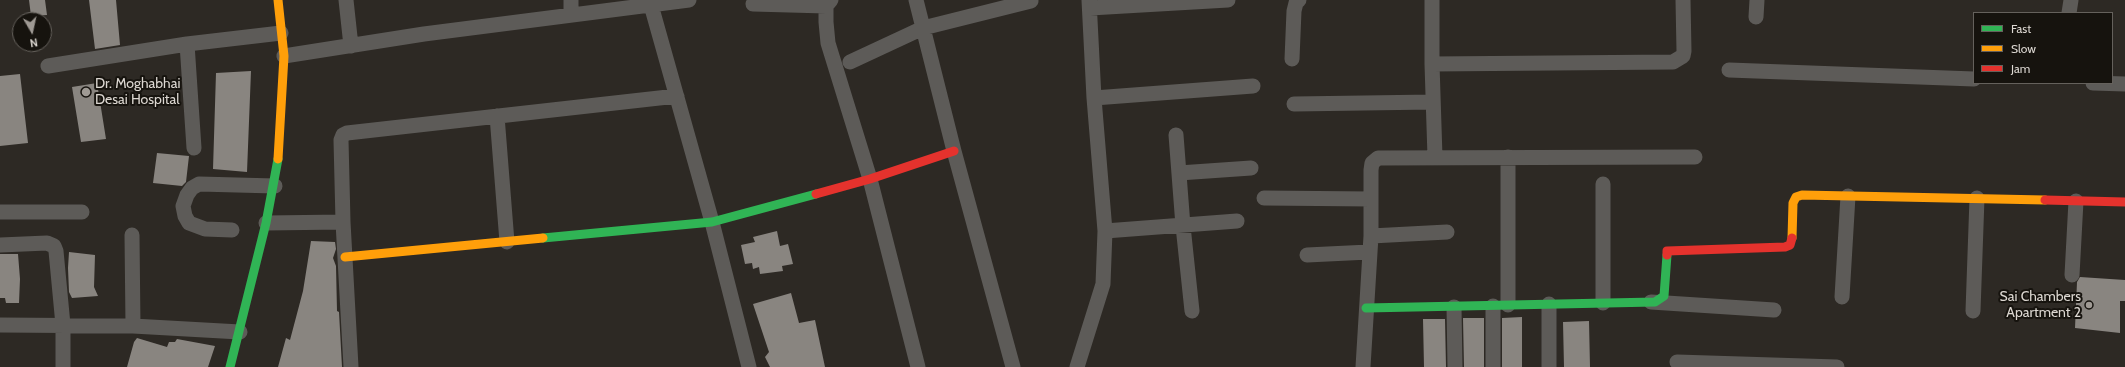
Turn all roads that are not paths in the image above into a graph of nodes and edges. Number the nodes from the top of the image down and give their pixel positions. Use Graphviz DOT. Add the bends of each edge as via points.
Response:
graph roads {
  1 [pos="278,0"];
  2 [pos="346,0"];
  3 [pos="571,0"];
  4 [pos="689,0"];
  5 [pos="916,0"];
  6 [pos="1228,0"];
  7 [pos="1300,0"];
  8 [pos="1432,0"];
  9 [pos="1683,0"];
  10 [pos="1757,0"];
  11 [pos="2071,0"];
  12 [pos="1031,1"];
  13 [pos="829,3"];
  14 [pos="631,4"];
  15 [pos="753,4"];
  16 [pos="1090,4"];
  17 [pos="651,5"];
  18 [pos="2069,12"];
  19 [pos="571,15"];
  20 [pos="1756,17"];
  21 [pos="923,28"];
  22 [pos="282,33"];
  23 [pos="187,44"];
  24 [pos="351,46"];
  25 [pos="284,56"];
  26 [pos="1292,59"];
  27 [pos="850,62"];
  28 [pos="1432,64"];
  29 [pos="48,66"];
  30 [pos="1729,70"];
  31 [pos="1973,79"];
  32 [pos="2113,84"];
  33 [pos="2125,84"];
  34 [pos="1253,86"];
  35 [pos="677,96"];
  36 [pos="1094,98"];
  37 [pos="1433,102"];
  38 [pos="1294,104"];
  39 [pos="497,116"];
  40 [pos="1176,135"];
  41 [pos="194,148"];
  42 [pos="954,151"];
  43 [pos="1435,157"];
  44 [pos="1508,157"];
  45 [pos="1694,157"];
  46 [pos="1252,168"];
  47 [pos="1179,173"];
  48 [pos="870,179"];
  49 [pos="1603,184"];
  50 [pos="275,186"];
  51 [pos="1848,196"];
  52 [pos="1264,198"];
  53 [pos="1976,198"];
  54 [pos="1371,199"];
  55 [pos="2076,201"];
  56 [pos="2125,202"];
  57 [pos="0,212"];
  58 [pos="82,212"];
  59 [pos="1237,221"];
  60 [pos="343,222"];
  61 [pos="712,222"];
  62 [pos="266,223"];
  63 [pos="1183,226"];
  64 [pos="232,230"];
  65 [pos="1105,231"];
  66 [pos="1447,232"];
  67 [pos="132,235"];
  68 [pos="1371,236"];
  69 [pos="507,242"];
  70 [pos="0,245"];
  71 [pos="1370,252"];
  72 [pos="1307,255"];
  73 [pos="345,257"];
  74 [pos="2072,275"];
  75 [pos="1842,297"];
  76 [pos="1649,302"];
  77 [pos="1603,303"];
  78 [pos="1549,304"];
  79 [pos="1508,305"];
  80 [pos="1493,306"];
  81 [pos="1454,307"];
  82 [pos="1366,308"];
  83 [pos="1774,310"];
  84 [pos="1192,311"];
  85 [pos="1973,311"];
  86 [pos="0,325"];
  87 [pos="63,325"];
  88 [pos="134,326"];
  89 [pos="240,332"];
  90 [pos="1677,362"];
  91 [pos="1360,366"];
  92 [pos="63,367"];
  93 [pos="230,367"];
  94 [pos="351,367"];
  95 [pos="749,367"];
  96 [pos="918,367"];
  97 [pos="1013,367"];
  98 [pos="1077,367"];
  99 [pos="1454,367"];
  100 [pos="1493,367"];
  101 [pos="1549,367"];
  102 [pos="1838,367"];
  1 -- 22 [label="street"];
  2 -- 24 [label="street"];
  3 -- 19 [label="street"];
  4 -- 17 [label="street"];
  5 -- 21 [label="street"];
  6 -- 16 [label="street"];
  7 -- 26 [label="street" via="1294,10"];
  8 -- 28 [label="street"];
  9 -- 28 [label="street" via="1684,51 1683,56 1673,62"];
  10 -- 20 [label="street"];
  11 -- 18 [label="street"];
  12 -- 21 [label="street"];
  13 -- 15 [label="street"];
  13 -- 48 [label="street" via="826,22 828,43"];
  14 -- 17 [label="street"];
  14 -- 19 [label="street"];
  16 -- 36 [label="street"];
  17 -- 35 [label="street"];
  19 -- 24 [label="street"];
  21 -- 27 [label="street"];
  21 -- 42 [label="street"];
  22 -- 23 [label="street"];
  22 -- 25 [label="street"];
  23 -- 29 [label="street"];
  23 -- 41 [label="street"];
  24 -- 25 [label="street"];
  25 -- 50 [label="street"];
  28 -- 37 [label="street"];
  30 -- 31 [label="street"];
  32 -- 33 [label="street"];
  34 -- 36 [label="street"];
  35 -- 39 [label="street"];
  35 -- 61 [label="street"];
  36 -- 65 [label="street"];
  37 -- 38 [label="street"];
  37 -- 43 [label="street"];
  39 -- 60 [label="street" via="343,135"];
  39 -- 69 [label="street"];
  40 -- 47 [label="street"];
  42 -- 48 [label="street"];
  42 -- 97 [label="street"];
  43 -- 44 [label="street"];
  43 -- 54 [label="street" via="1378,158 1372,162"];
  44 -- 45 [label="street"];
  44 -- 79 [label="street"];
  46 -- 47 [label="street"];
  47 -- 63 [label="street"];
  48 -- 61 [label="street"];
  48 -- 96 [label="street"];
  49 -- 77 [label="street"];
  50 -- 62 [label="street"];
  50 -- 64 [label="street" via="200,184 192,188 183,206 189,223 205,229"];
  51 -- 53 [label="street"];
  51 -- 75 [label="street"];
  51 -- 76 [label="street" via="1796,197 1793,203 1792,239 1786,247 1667,251 1664,296 1655,302"];
  52 -- 54 [label="street"];
  53 -- 55 [label="street"];
  53 -- 85 [label="street"];
  54 -- 68 [label="street"];
  55 -- 56 [label="street"];
  55 -- 74 [label="street"];
  57 -- 58 [label="street"];
  59 -- 63 [label="street"];
  60 -- 62 [label="street"];
  60 -- 73 [label="street"];
  61 -- 69 [label="street"];
  61 -- 95 [label="street"];
  62 -- 89 [label="street"];
  63 -- 65 [label="street"];
  63 -- 84 [label="street"];
  65 -- 98 [label="street" via="1103,284"];
  66 -- 68 [label="street"];
  67 -- 88 [label="street"];
  68 -- 71 [label="street"];
  69 -- 73 [label="street"];
  70 -- 87 [label="street" via="47,243 54,246"];
  71 -- 72 [label="street"];
  71 -- 82 [label="street"];
  73 -- 94 [label="street"];
  76 -- 77 [label="street"];
  76 -- 83 [label="street"];
  77 -- 78 [label="street"];
  78 -- 79 [label="street"];
  78 -- 101 [label="street"];
  79 -- 80 [label="street"];
  80 -- 81 [label="street"];
  80 -- 100 [label="street"];
  81 -- 82 [label="street"];
  81 -- 99 [label="street"];
  82 -- 91 [label="street"];
  86 -- 87 [label="street"];
  87 -- 88 [label="street"];
  87 -- 92 [label="street"];
  88 -- 89 [label="street"];
  89 -- 93 [label="street"];
  90 -- 102 [label="street"];
}
